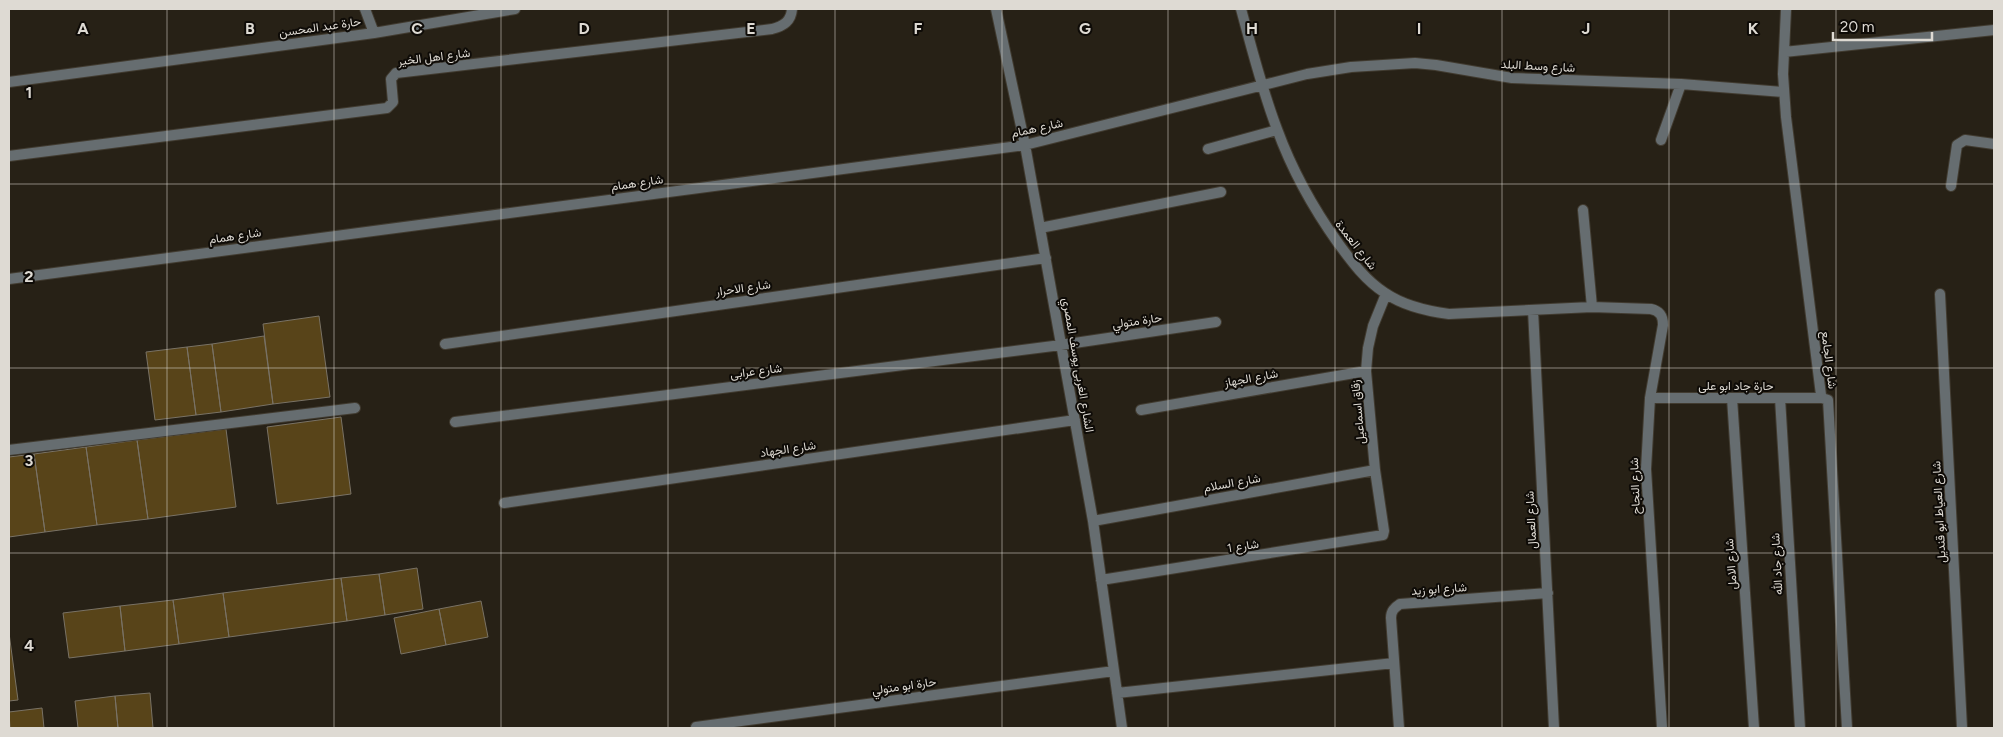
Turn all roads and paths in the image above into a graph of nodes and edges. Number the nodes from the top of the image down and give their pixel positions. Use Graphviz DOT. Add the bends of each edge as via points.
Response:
graph roads {
  1 [pos="365,9"];
  2 [pos="515,9"];
  3 [pos="792,9"];
  4 [pos="998,9"];
  5 [pos="1241,9"];
  6 [pos="1786,9"];
  7 [pos="1994,30"];
  8 [pos="374,32"];
  9 [pos="1784,52"];
  10 [pos="9,82"];
  11 [pos="1681,84"];
  12 [pos="1263,85"];
  13 [pos="1784,92"];
  14 [pos="1277,130"];
  15 [pos="1661,140"];
  16 [pos="1025,144"];
  17 [pos="1994,144"];
  18 [pos="1208,150"];
  19 [pos="9,156"];
  20 [pos="1951,186"];
  21 [pos="1221,192"];
  22 [pos="1583,210"];
  23 [pos="1040,228"];
  24 [pos="1046,258"];
  25 [pos="9,279"];
  26 [pos="1386,294"];
  27 [pos="1940,294"];
  28 [pos="1592,307"];
  29 [pos="1533,310"];
  30 [pos="1216,322"];
  31 [pos="445,344"];
  32 [pos="1061,345"];
  33 [pos="1366,371"];
  34 [pos="1650,398"];
  35 [pos="1732,398"];
  36 [pos="1780,398"];
  37 [pos="1822,398"];
  38 [pos="355,408"];
  39 [pos="1141,410"];
  40 [pos="1075,420"];
  41 [pos="455,422"];
  42 [pos="9,450"];
  43 [pos="1375,470"];
  44 [pos="504,503"];
  45 [pos="1093,521"];
  46 [pos="1384,531"];
  47 [pos="1101,580"];
  48 [pos="1548,593"];
  49 [pos="1394,663"];
  50 [pos="1114,671"];
  51 [pos="1117,693"];
  52 [pos="696,727"];
  53 [pos="1122,728"];
  54 [pos="1399,728"];
  55 [pos="1554,728"];
  56 [pos="1662,728"];
  57 [pos="1754,728"];
  58 [pos="1800,728"];
  59 [pos="1847,728"];
  60 [pos="1962,728"];
  1 -- 8 [label="street"];
  2 -- 8 [label="street, حارة عبد المحسن"];
  3 -- 19 [label="street, شارع اهل الخير" via="788,22 772,29 396,73 391,79 393,102 387,108"];
  4 -- 16 [label="street, الشارع الغربى يوسف المصري"];
  5 -- 12 [label="street, شارع العمدة"];
  6 -- 9 [label="street, شارع الجامع"];
  7 -- 9 [label="street"];
  8 -- 10 [label="street, حارة عبد المحسن"];
  9 -- 13 [label="street, شارع الجامع"];
  11 -- 12 [label="street, شارع وسط البلد" via="1512,78 1436,65 1395,63 1307,74"];
  11 -- 13 [label="street, شارع وسط البلد"];
  11 -- 15 [label="street"];
  12 -- 14 [label="street, شارع العمدة"];
  12 -- 16 [label="street, شارع همام"];
  13 -- 37 [label="street, شارع الجامع"];
  14 -- 18 [label="street"];
  14 -- 26 [label="street, شارع العمدة" via="1305,192 1325,224 1358,270"];
  16 -- 23 [label="street, الشارع الغربى يوسف المصري"];
  16 -- 25 [label="street, شارع همام"];
  17 -- 20 [label="street" via="1965,140 1957,145"];
  21 -- 23 [label="street"];
  22 -- 28 [label="street"];
  23 -- 24 [label="street, الشارع الغربى يوسف المصري"];
  24 -- 31 [label="street, شارع الاحرار"];
  24 -- 32 [label="street, الشارع الغربى يوسف المصري"];
  26 -- 29 [label="street, شارع العمدة" via="1420,309 1449,314"];
  26 -- 33 [label="street, زقاق اسماعيل" via="1373,326"];
  27 -- 60 [label="street, شارع العياط ابو قنديل"];
  28 -- 29 [label="street, شارع العمدة"];
  28 -- 34 [label="street, شارع النجاح" via="1651,309 1661,314 1663,324"];
  29 -- 48 [label="street, شارع العمال"];
  30 -- 32 [label="street, حارة متولي"];
  32 -- 40 [label="street, الشارع الغربى يوسف المصري"];
  32 -- 41 [label="street, شارع عرابى"];
  33 -- 39 [label="street, شارع الجهاز"];
  33 -- 43 [label="street, زقاق اسماعيل"];
  34 -- 35 [label="street, حارة جاد ابو على"];
  34 -- 56 [label="street, شارع النجاح" via="1646,469"];
  35 -- 36 [label="street, حارة جاد ابو على"];
  35 -- 57 [label="street, شارع الامل"];
  36 -- 37 [label="street, حارة جاد ابو على"];
  36 -- 58 [label="street, شارع جاد الله"];
  37 -- 59 [label="street, شارع الجامع" via="1828,400"];
  38 -- 42 [label="street"];
  40 -- 44 [label="street, شارع الجهاد"];
  40 -- 45 [label="street, الشارع الغربى يوسف المصري"];
  43 -- 45 [label="street, شارع السلام"];
  43 -- 46 [label="street, زقاق اسماعيل"];
  45 -- 47 [label="street, الشارع الغربى يوسف المصري"];
  46 -- 47 [label="street, شارع 1" via="1379,537"];
  47 -- 50 [label="street, الشارع الغربى يوسف المصري"];
  48 -- 49 [label="street, شارع ابو زيد" via="1400,604 1391,612"];
  48 -- 55 [label="street, شارع العمال"];
  49 -- 51 [label="street"];
  49 -- 54 [label="street, شارع ابو زيد"];
  50 -- 51 [label="street, الشارع الغربى يوسف المصري"];
  50 -- 52 [label="street, حارة ابو متولي"];
  51 -- 53 [label="street, الشارع الغربى يوسف المصري"];
}
